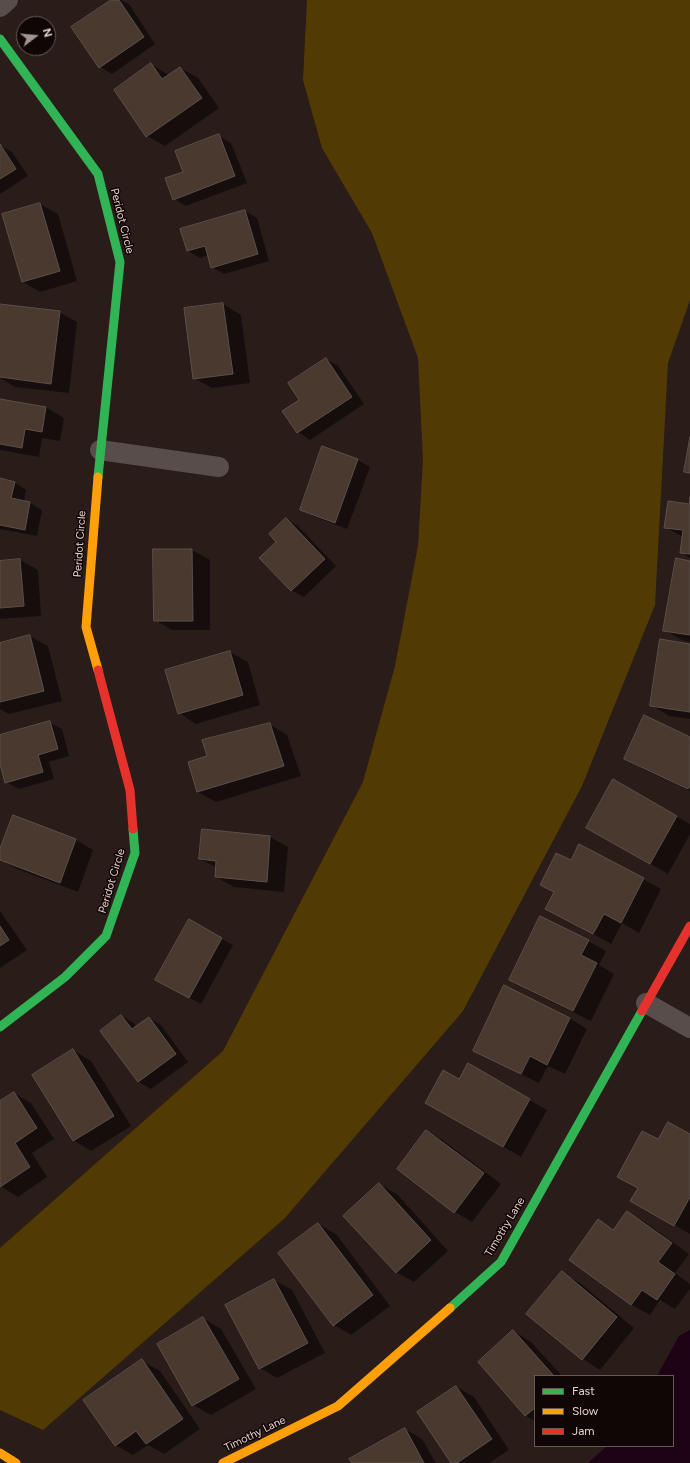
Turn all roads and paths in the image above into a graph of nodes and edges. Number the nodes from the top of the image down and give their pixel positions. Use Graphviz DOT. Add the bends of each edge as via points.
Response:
graph roads {
  1 [pos="8,0"];
  2 [pos="0,6"];
  3 [pos="0,39"];
  4 [pos="100,450"];
  5 [pos="219,467"];
  6 [pos="690,926"];
  7 [pos="646,1003"];
  8 [pos="0,1027"];
  9 [pos="690,1028"];
  10 [pos="0,1453"];
  11 [pos="16,1463"];
  12 [pos="223,1463"];
  1 -- 2 [label="street"];
  3 -- 4 [label="street, Peridot Circle" via="98,174 120,262"];
  4 -- 5 [label="street"];
  4 -- 8 [label="street, Peridot Circle" via="86,627 130,790 135,853 106,936 66,977"];
  6 -- 7 [label="street, Timothy Lane"];
  7 -- 9 [label="street"];
  7 -- 12 [label="street, Timothy Lane" via="501,1262 338,1406"];
  10 -- 11 [label="street"];
}
